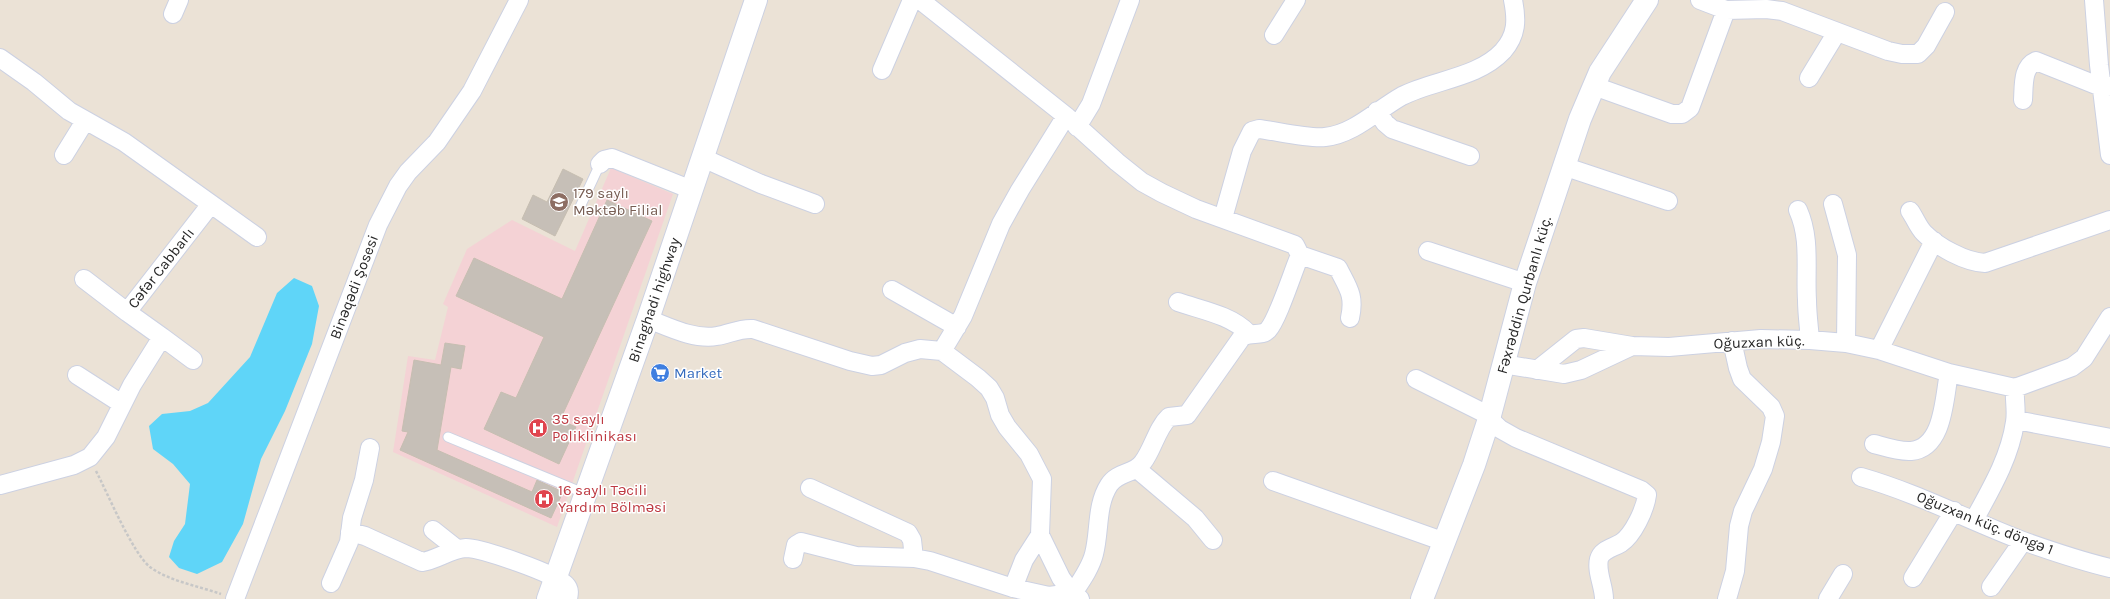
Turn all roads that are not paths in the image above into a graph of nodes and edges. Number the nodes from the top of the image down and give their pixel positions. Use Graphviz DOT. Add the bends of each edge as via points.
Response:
graph roads {
  1 [pos="519,0"];
  2 [pos="756,0"];
  3 [pos="912,0"];
  4 [pos="920,0"];
  5 [pos="1130,0"];
  6 [pos="1296,0"];
  7 [pos="1513,0"];
  8 [pos="1647,0"];
  9 [pos="1700,0"];
  10 [pos="2094,0"];
  11 [pos="1768,5"];
  12 [pos="1726,10"];
  13 [pos="1945,12"];
  14 [pos="1837,32"];
  15 [pos="1274,35"];
  16 [pos="0,58"];
  17 [pos="882,70"];
  18 [pos="1809,78"];
  19 [pos="1594,86"];
  20 [pos="2106,87"];
  21 [pos="2023,100"];
  22 [pos="1377,111"];
  23 [pos="85,121"];
  24 [pos="1072,121"];
  25 [pos="64,155"];
  26 [pos="2110,155"];
  27 [pos="1470,156"];
  28 [pos="703,158"];
  29 [pos="600,164"];
  30 [pos="1563,166"];
  31 [pos="692,190"];
  32 [pos="1668,201"];
  33 [pos="211,204"];
  34 [pos="815,204"];
  35 [pos="1834,204"];
  36 [pos="580,207"];
  37 [pos="1798,210"];
  38 [pos="1910,211"];
  39 [pos="1223,218"];
  40 [pos="2110,220"];
  41 [pos="257,237"];
  42 [pos="1934,241"];
  43 [pos="1428,251"];
  44 [pos="1300,254"];
  45 [pos="84,279"];
  46 [pos="1525,283"];
  47 [pos="892,290"];
  48 [pos="1178,302"];
  49 [pos="127,312"];
  50 [pos="2110,317"];
  51 [pos="1350,318"];
  52 [pos="648,319"];
  53 [pos="956,327"];
  54 [pos="1248,334"];
  55 [pos="162,337"];
  56 [pos="1810,340"];
  57 [pos="1732,341"];
  58 [pos="1846,343"];
  59 [pos="1632,346"];
  60 [pos="1879,350"];
  61 [pos="942,351"];
  62 [pos="193,360"];
  63 [pos="1503,364"];
  64 [pos="1537,370"];
  65 [pos="1949,373"];
  66 [pos="77,375"];
  67 [pos="1416,379"];
  68 [pos="2016,388"];
  69 [pos="122,404"];
  70 [pos="1489,419"];
  71 [pos="2016,420"];
  72 [pos="448,437"];
  73 [pos="2110,438"];
  74 [pos="1874,444"];
  75 [pos="370,448"];
  76 [pos="1137,469"];
  77 [pos="1861,477"];
  78 [pos="1273,481"];
  79 [pos="0,485"];
  80 [pos="810,488"];
  81 [pos="587,495"];
  82 [pos="1954,511"];
  83 [pos="1974,520"];
  84 [pos="433,530"];
  85 [pos="350,532"];
  86 [pos="1040,535"];
  87 [pos="1213,540"];
  88 [pos="2023,541"];
  89 [pos="1445,542"];
  90 [pos="457,549"];
  91 [pos="914,558"];
  92 [pos="793,559"];
  93 [pos="2110,568"];
  94 [pos="1843,574"];
  95 [pos="557,578"];
  96 [pos="1913,578"];
  97 [pos="331,583"];
  98 [pos="1991,587"];
  99 [pos="1013,588"];
  100 [pos="1074,597"];
  101 [pos="235,599"];
  102 [pos="548,599"];
  103 [pos="568,599"];
  104 [pos="1423,599"];
  105 [pos="1604,599"];
  106 [pos="1727,599"];
  107 [pos="1828,599"];
  1 -- 101 [label="street, Binəqədi Şosesi" via="472,91 437,142 398,186 378,225"];
  2 -- 28 [label="street, Binaghadi highway"];
  3 -- 17 [label="street"];
  4 -- 24 [label="street"];
  5 -- 24 [label="street" via="1091,104"];
  6 -- 15 [label="street"];
  7 -- 22 [label="street" via="1516,26 1512,37 1496,57 1474,70 1424,86"];
  8 -- 19 [label="street, Fəxrəddin Qurbanlı küç." via="1615,48"];
  9 -- 12 [label="street"];
  10 -- 20 [label="street"];
  11 -- 12 [label="street"];
  11 -- 14 [label="street"];
  12 -- 19 [label="street" via="1690,108 1682,114 1672,114"];
  13 -- 14 [label="street" via="1926,46 1918,54 1888,51"];
  14 -- 18 [label="street"];
  16 -- 23 [label="street" via="68,111"];
  19 -- 30 [label="street, Fəxrəddin Qurbanlı küç."];
  20 -- 21 [label="street" via="2036,61 2031,63 2026,71"];
  20 -- 26 [label="street"];
  22 -- 27 [label="street" via="1392,128"];
  22 -- 39 [label="street" via="1348,130 1324,138 1259,129 1252,131 1242,150"];
  23 -- 25 [label="street"];
  23 -- 33 [label="street" via="124,142"];
  24 -- 39 [label="street" via="1142,182 1162,194"];
  24 -- 53 [label="street" via="1020,190"];
  28 -- 31 [label="street, Binaghadi highway"];
  28 -- 34 [label="street" via="761,184"];
  29 -- 31 [label="street" via="612,158"];
  29 -- 36 [label="lane"];
  30 -- 32 [label="street"];
  30 -- 46 [label="street, Fəxrəddin Qurbanlı küç."];
  31 -- 52 [label="street, Binaghadi highway"];
  33 -- 41 [label="street"];
  33 -- 49 [label="street, Cəfər Cabbarlı"];
  35 -- 58 [label="street" via="1847,255"];
  37 -- 56 [label="street" via="1807,239"];
  38 -- 42 [label="street" via="1923,232"];
  39 -- 44 [label="street" via="1295,246"];
  40 -- 42 [label="street" via="1985,263 1959,256"];
  42 -- 60 [label="street"];
  43 -- 46 [label="street"];
  44 -- 51 [label="street" via="1338,268 1352,295"];
  44 -- 54 [label="street" via="1268,330 1262,334"];
  45 -- 49 [label="street"];
  46 -- 63 [label="street, Fəxrəddin Qurbanlı küç."];
  47 -- 53 [label="street"];
  48 -- 54 [label="street" via="1229,319 1239,324"];
  49 -- 55 [label="street, Cəfər Cabbarlı"];
  50 -- 68 [label="street" via="2084,358 2072,367"];
  52 -- 61 [label="street" via="704,337 744,328 753,329 872,366 881,365 920,349"];
  52 -- 81 [label="street, Binaghadi highway"];
  53 -- 61 [label="street"];
  54 -- 76 [label="street" via="1236,344 1187,415 1173,415 1166,420 1144,462"];
  55 -- 62 [label="street, Cəfər Cabbarlı"];
  55 -- 69 [label="street"];
  56 -- 57 [label="street, Oğuzxan küç."];
  56 -- 58 [label="street, Oğuzxan küç."];
  57 -- 59 [label="street, Oğuzxan küç." via="1669,347"];
  57 -- 106 [label="street" via="1742,379 1771,406 1775,416 1763,469 1743,511 1739,526 1734,571"];
  58 -- 60 [label="street, Oğuzxan küç."];
  59 -- 64 [label="street, Oğuzxan küç." via="1582,370 1564,374"];
  59 -- 64 [label="street" via="1576,339"];
  60 -- 65 [label="street, Oğuzxan küç."];
  61 -- 86 [label="street" via="989,388 1007,427 1029,454 1042,479"];
  63 -- 64 [label="street, Oğuzxan küç."];
  63 -- 70 [label="street, Fəxrəddin Qurbanlı küç."];
  65 -- 68 [label="street, Oğuzxan küç."];
  65 -- 74 [label="street" via="1938,431 1932,440 1921,449 1909,451"];
  66 -- 69 [label="street"];
  67 -- 70 [label="street" via="1472,406"];
  68 -- 71 [label="street"];
  69 -- 79 [label="street" via="106,437 90,457 74,465"];
  70 -- 89 [label="street, Fəxrəddin Qurbanlı küç."];
  70 -- 105 [label="street" via="1516,438 1641,490 1647,495 1646,503 1629,534 1621,543 1604,551 1600,560 1599,571"];
  71 -- 73 [label="street"];
  71 -- 83 [label="street" via="1998,474"];
  72 -- 81 [label="lane"];
  75 -- 85 [label="street"];
  76 -- 87 [label="street" via="1195,518"];
  76 -- 100 [label="street" via="1120,474 1108,486 1101,504 1094,554"];
  77 -- 82 [label="street, Oğuzxan küç. döngə 1" via="1886,484"];
  78 -- 89 [label="street"];
  80 -- 91 [label="street" via="908,534 912,540"];
  81 -- 95 [label="street, Binaghadi highway"];
  82 -- 83 [label="street, Oğuzxan küç. döngə 1"];
  82 -- 96 [label="street"];
  83 -- 88 [label="street, Oğuzxan küç. döngə 1"];
  84 -- 90 [label="street"];
  85 -- 90 [label="street" via="365,536 422,562"];
  85 -- 97 [label="street" via="349,542"];
  86 -- 99 [label="street" via="1024,560"];
  86 -- 100 [label="street" via="1061,578"];
  88 -- 93 [label="street, Oğuzxan küç. döngə 1"];
  88 -- 98 [label="street"];
  89 -- 104 [label="street, Fəxrəddin Qurbanlı küç."];
  90 -- 95 [label="street" via="488,552"];
  91 -- 92 [label="street" via="856,556 801,542 796,545"];
  91 -- 99 [label="street"];
  94 -- 107 [label="street"];
  95 -- 102 [label="street, Binaghadi highway"];
  95 -- 103 [label="street" via="567,585 570,593"];
  99 -- 100 [label="street" via="1049,596"];
}
